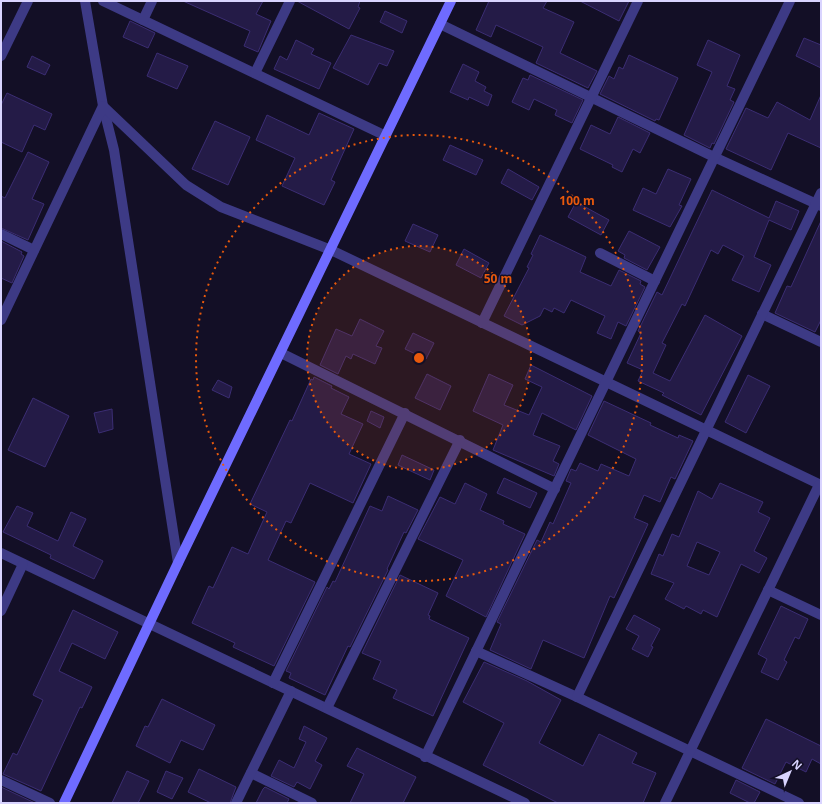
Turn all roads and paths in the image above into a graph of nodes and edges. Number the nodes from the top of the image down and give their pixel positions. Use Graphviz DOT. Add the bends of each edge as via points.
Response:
graph roads {
  1 [pos="28,1"];
  2 [pos="85,1"];
  3 [pos="103,1"];
  4 [pos="152,1"];
  5 [pos="290,1"];
  6 [pos="451,1"];
  7 [pos="638,1"];
  8 [pos="790,1"];
  9 [pos="143,20"];
  10 [pos="440,24"];
  11 [pos="1,56"];
  12 [pos="255,73"];
  13 [pos="591,97"];
  14 [pos="104,106"];
  15 [pos="386,136"];
  16 [pos="714,157"];
  17 [pos="821,193"];
  18 [pos="818,205"];
  19 [pos="1,234"];
  20 [pos="34,250"];
  21 [pos="331,250"];
  22 [pos="600,253"];
  23 [pos="655,281"];
  24 [pos="762,314"];
  25 [pos="1,320"];
  26 [pos="482,323"];
  27 [pos="821,342"];
  28 [pos="281,353"];
  29 [pos="606,383"];
  30 [pos="405,414"];
  31 [pos="707,430"];
  32 [pos="460,440"];
  33 [pos="820,485"];
  34 [pos="555,489"];
  35 [pos="1,553"];
  36 [pos="23,564"];
  37 [pos="178,564"];
  38 [pos="768,590"];
  39 [pos="1,611"];
  40 [pos="821,614"];
  41 [pos="150,624"];
  42 [pos="476,651"];
  43 [pos="274,683"];
  44 [pos="291,691"];
  45 [pos="577,697"];
  46 [pos="327,708"];
  47 [pos="690,751"];
  48 [pos="425,757"];
  49 [pos="251,773"];
  50 [pos="1,780"];
  51 [pos="520,802"];
  52 [pos="50,803"];
  53 [pos="64,803"];
  54 [pos="236,803"];
  55 [pos="312,803"];
  56 [pos="665,803"];
  57 [pos="799,803"];
  1 -- 11 [label="street"];
  2 -- 14 [label="street"];
  3 -- 9 [label="street"];
  4 -- 9 [label="street"];
  5 -- 12 [label="street"];
  6 -- 10 [label="street"];
  7 -- 13 [label="street"];
  8 -- 16 [label="street"];
  9 -- 12 [label="street"];
  10 -- 13 [label="street"];
  10 -- 15 [label="street"];
  12 -- 15 [label="street"];
  13 -- 16 [label="street"];
  13 -- 26 [label="street"];
  14 -- 20 [label="street"];
  14 -- 21 [label="street" via="186,185 221,207"];
  14 -- 37 [label="street" via="114,150"];
  15 -- 21 [label="street"];
  16 -- 18 [label="street"];
  16 -- 23 [label="street"];
  17 -- 18 [label="street"];
  18 -- 24 [label="street"];
  19 -- 20 [label="street"];
  20 -- 25 [label="street"];
  21 -- 26 [label="street"];
  21 -- 28 [label="street"];
  22 -- 23 [label="street"];
  23 -- 29 [label="street"];
  24 -- 27 [label="street"];
  24 -- 31 [label="street"];
  26 -- 29 [label="street"];
  28 -- 30 [label="street"];
  28 -- 37 [label="street"];
  29 -- 31 [label="street"];
  29 -- 34 [label="street"];
  30 -- 32 [label="street"];
  30 -- 43 [label="street"];
  31 -- 33 [label="street"];
  31 -- 45 [label="street"];
  32 -- 34 [label="street"];
  32 -- 46 [label="street"];
  33 -- 38 [label="street"];
  34 -- 42 [label="street"];
  35 -- 36 [label="street"];
  36 -- 39 [label="street"];
  36 -- 41 [label="street"];
  37 -- 41 [label="street"];
  38 -- 40 [label="street"];
  38 -- 47 [label="street"];
  41 -- 43 [label="street"];
  41 -- 53 [label="street"];
  42 -- 45 [label="street"];
  42 -- 48 [label="street"];
  43 -- 44 [label="street"];
  44 -- 46 [label="street"];
  44 -- 49 [label="street"];
  45 -- 47 [label="street"];
  46 -- 48 [label="street"];
  47 -- 56 [label="street"];
  47 -- 57 [label="street"];
  48 -- 51 [label="street"];
  49 -- 54 [label="street"];
  49 -- 55 [label="street"];
  50 -- 52 [label="street"];
}
